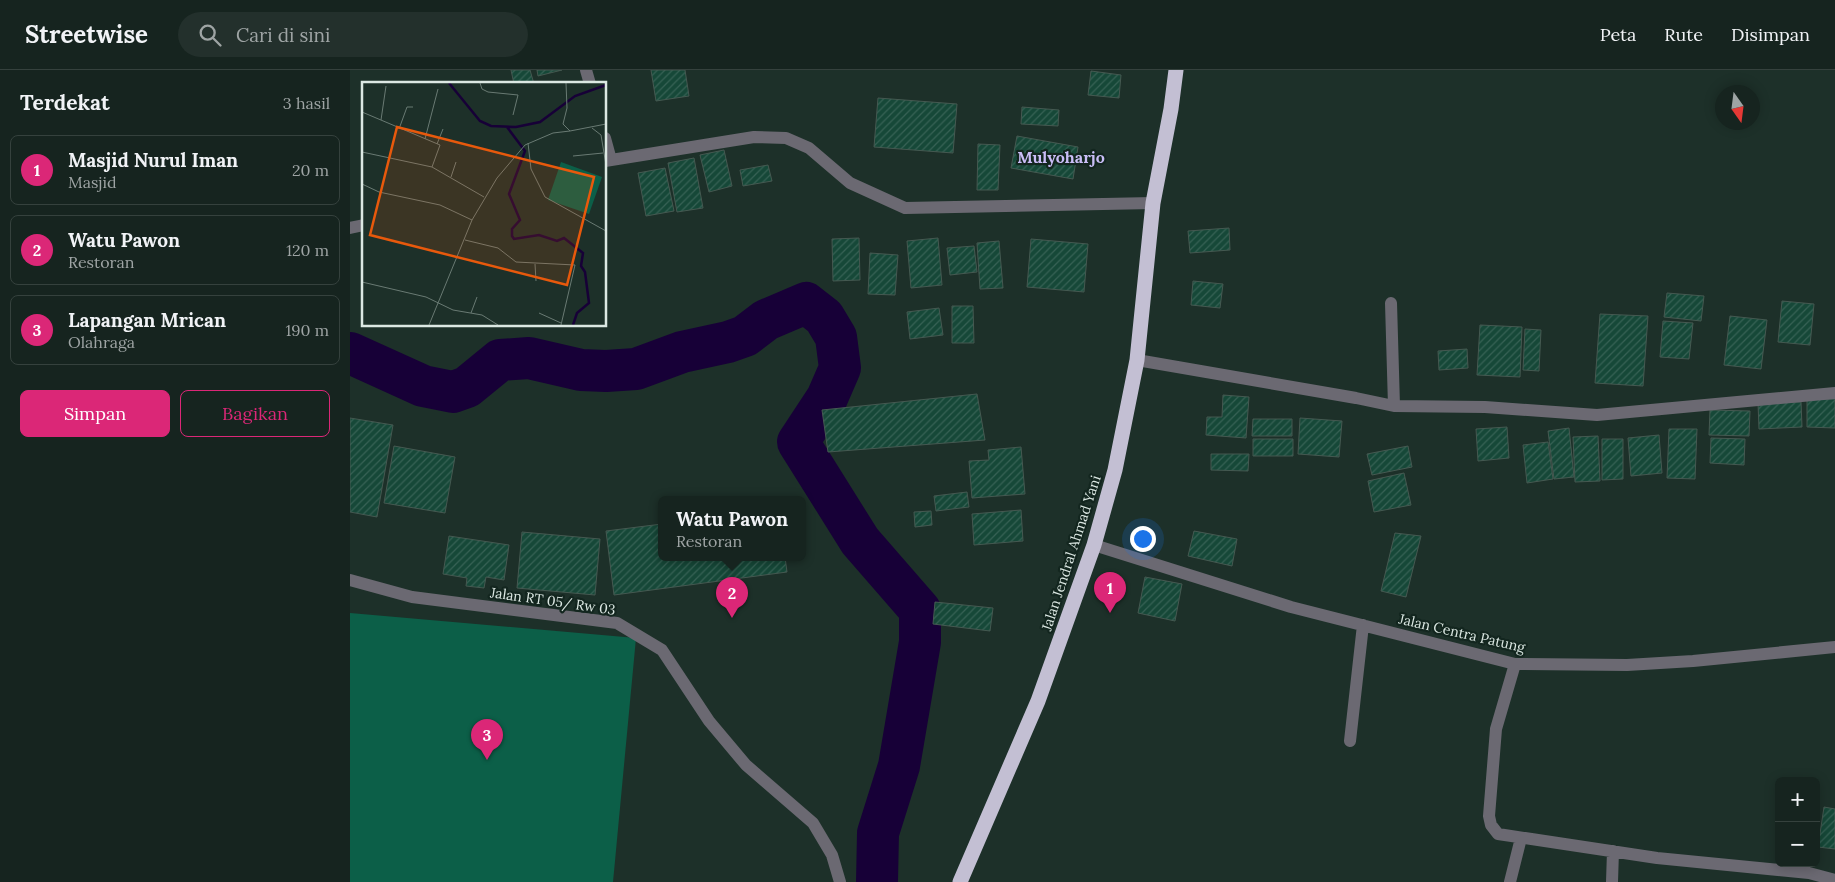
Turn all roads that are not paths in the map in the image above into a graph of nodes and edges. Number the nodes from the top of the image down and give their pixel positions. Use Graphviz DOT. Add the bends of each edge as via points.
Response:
graph roads {
  1 [pos="1176,70"];
  2 [pos="606,145"];
  3 [pos="608,160"];
  4 [pos="1153,203"];
  5 [pos="1391,303"];
  6 [pos="1137,360"];
  7 [pos="1835,394"];
  8 [pos="1394,406"];
  9 [pos="1094,545"];
  10 [pos="350,580"];
  11 [pos="1363,625"];
  12 [pos="1835,647"];
  13 [pos="1514,664"];
  14 [pos="1350,741"];
  15 [pos="1521,838"];
  16 [pos="1613,851"];
  17 [pos="1819,879"];
  18 [pos="1835,880"];
  19 [pos="840,882"];
  20 [pos="960,882"];
  21 [pos="1510,882"];
  22 [pos="1612,882"];
  1 -- 4 [label="highway, Jalan Jendral Ahmad Yani"];
  2 -- 3 [label="street"];
  3 -- 4 [label="street" via="754,137 786,138 809,148 850,183 906,208"];
  4 -- 6 [label="highway, Jalan Jendral Ahmad Yani"];
  5 -- 8 [label="street"];
  6 -- 8 [label="street"];
  6 -- 9 [label="highway, Jalan Jendral Ahmad Yani" via="1115,470"];
  7 -- 8 [label="street" via="1597,415 1485,407"];
  9 -- 11 [label="street, Jalan Centra Patung" via="1290,607"];
  9 -- 20 [label="highway, Jalan Jendral Ahmad Yani" via="1038,701"];
  10 -- 19 [label="street, Jalan RT 05/ Rw 03" via="412,597 617,623 662,650 708,721 746,765 814,823 832,855"];
  11 -- 13 [label="street, Jalan Centra Patung"];
  11 -- 14 [label="street"];
  12 -- 13 [label="street, Jalan Centra Patung" via="1627,665"];
  13 -- 15 [label="street" via="1496,729 1489,816 1498,834"];
  15 -- 16 [label="street"];
  15 -- 21 [label="street"];
  16 -- 17 [label="street" via="1809,873"];
  16 -- 22 [label="street"];
  17 -- 18 [label="street"];
}
